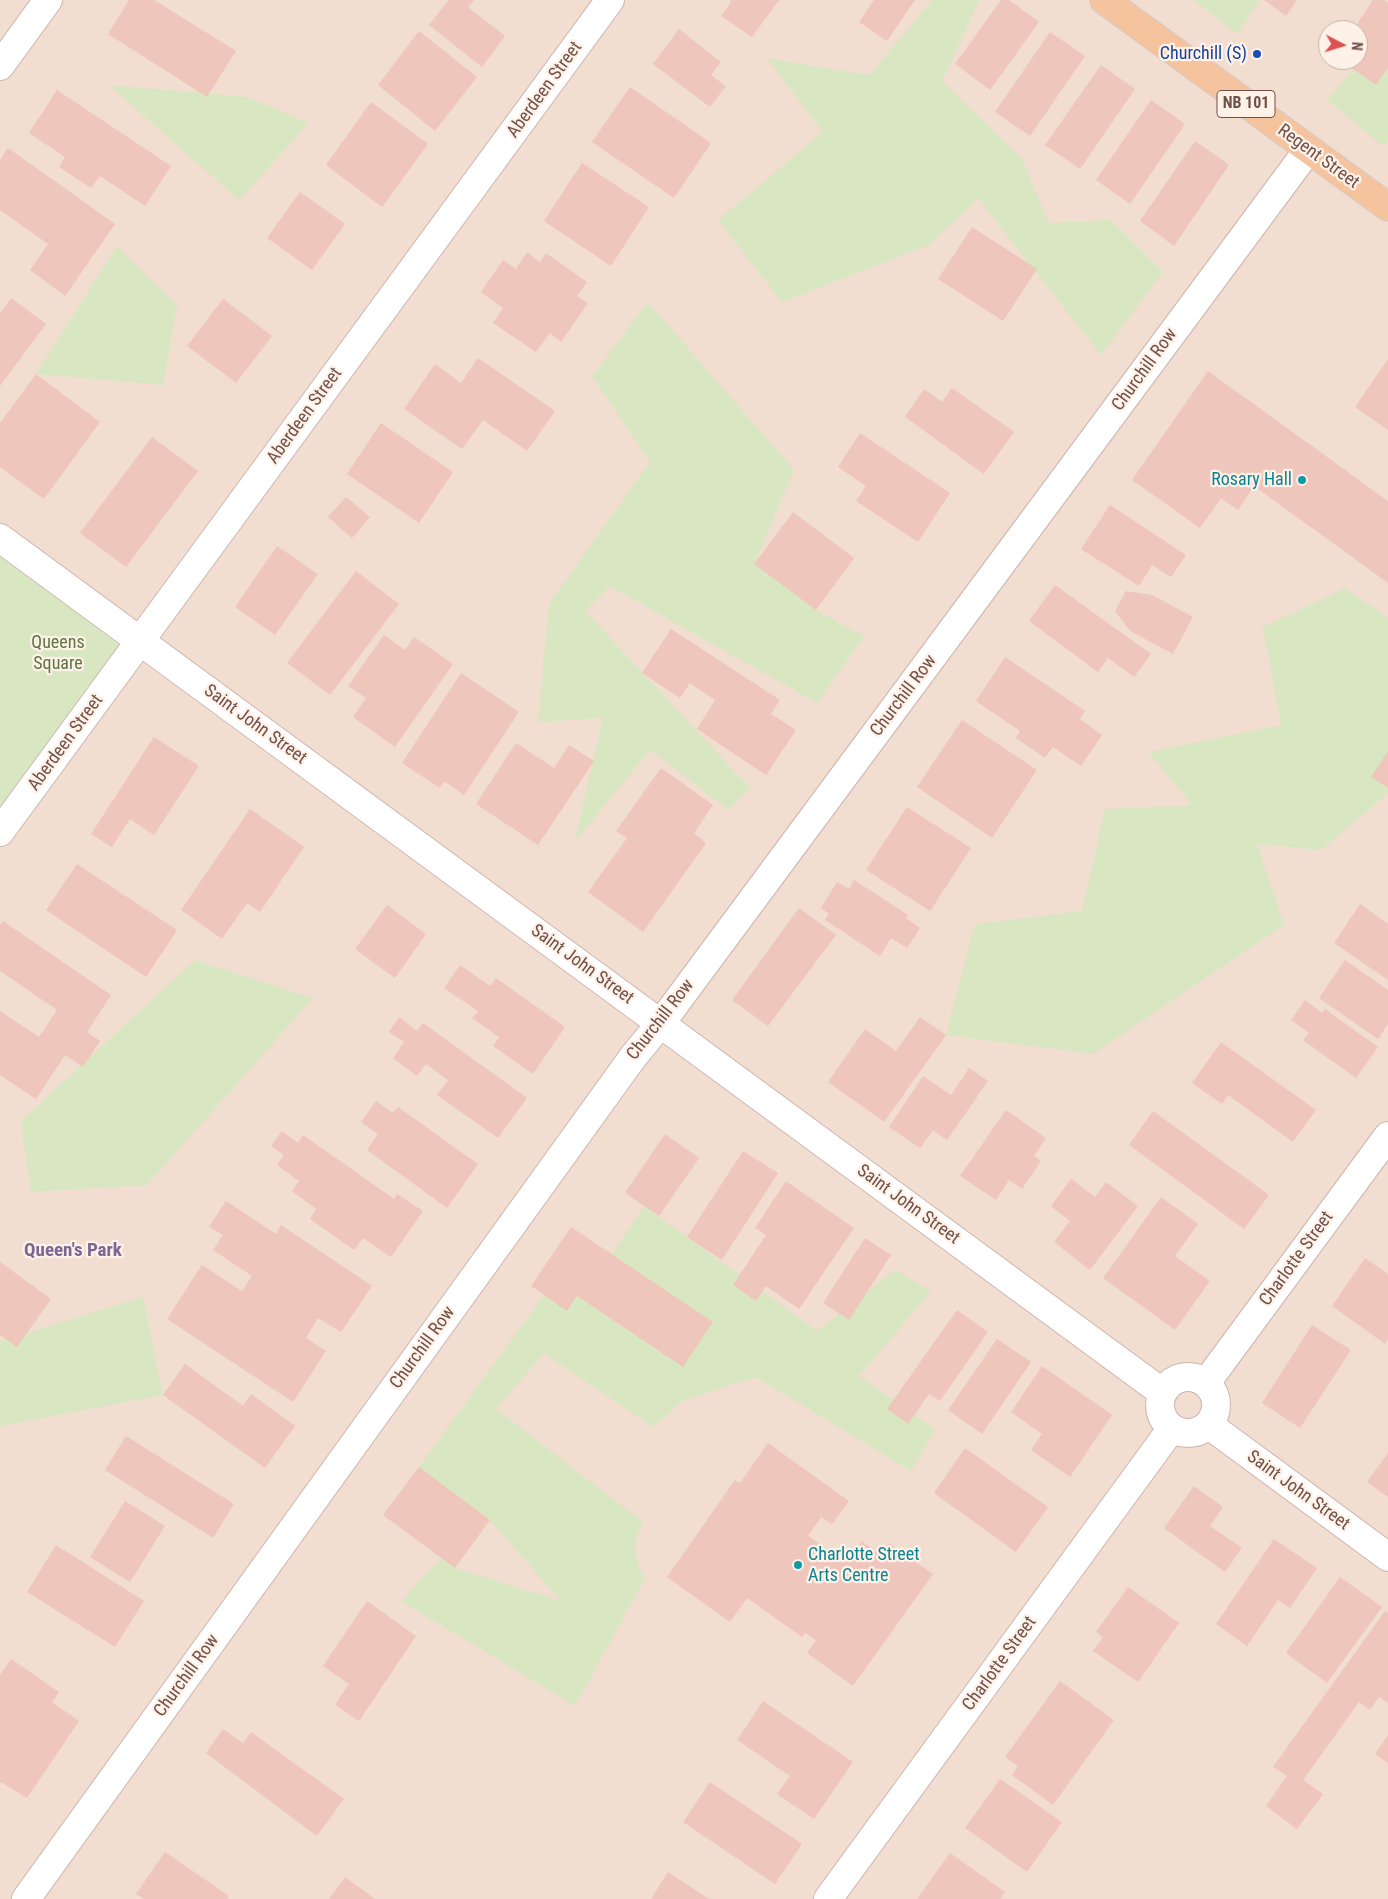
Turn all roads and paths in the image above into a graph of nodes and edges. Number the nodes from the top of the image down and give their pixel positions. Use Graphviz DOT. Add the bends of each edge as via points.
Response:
graph roads {
  1 [pos="48,0"];
  2 [pos="610,0"];
  3 [pos="1104,0"];
  4 [pos="0,66"];
  5 [pos="1308,150"];
  6 [pos="1388,207"];
  7 [pos="0,538"];
  8 [pos="140,641"];
  9 [pos="0,832"];
  10 [pos="661,1023"];
  11 [pos="1388,1136"];
  12 [pos="1206,1383"];
  13 [pos="1163,1392"];
  14 [pos="1208,1425"];
  15 [pos="1172,1428"];
  16 [pos="1388,1557"];
  17 [pos="26,1899"];
  18 [pos="828,1899"];
  1 -- 4 [label="street"];
  2 -- 8 [label="street, Aberdeen Street"];
  3 -- 5 [label="main road, Regent Street / NB 101"];
  5 -- 6 [label="main road, Regent Street / NB 101"];
  5 -- 10 [label="street, Churchill Row"];
  7 -- 8 [label="street, Saint John Street"];
  8 -- 9 [label="street, Aberdeen Street"];
  8 -- 10 [label="street, Saint John Street"];
  10 -- 13 [label="street, Saint John Street"];
  10 -- 17 [label="street, Churchill Row" via="627,1065"];
  11 -- 12 [label="street, Charlotte Street"];
  12 -- 13 [label="street" via="1188,1377 1178,1379"];
  12 -- 14 [label="street" via="1216,1399 1216,1409"];
  13 -- 15 [label="street" via="1160,1409 1162,1417"];
  14 -- 15 [label="street" via="1192,1434"];
  14 -- 16 [label="street, Saint John Street"];
  15 -- 18 [label="street, Charlotte Street"];
}
